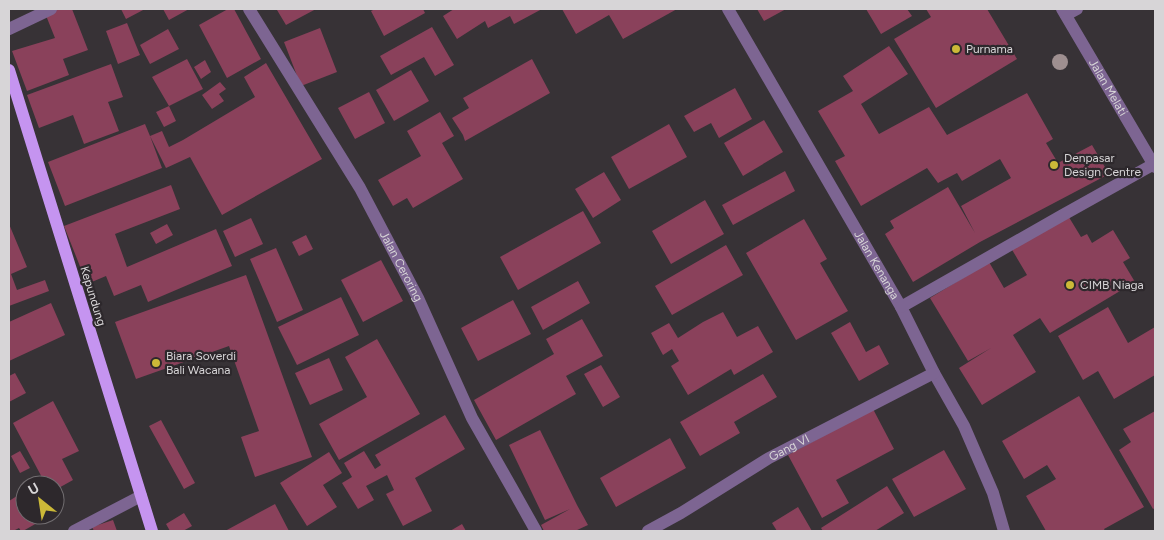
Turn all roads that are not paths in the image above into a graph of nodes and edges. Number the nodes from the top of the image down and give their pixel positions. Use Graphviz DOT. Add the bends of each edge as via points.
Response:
graph roads {
  1 [pos="51,9"];
  2 [pos="249,9"];
  3 [pos="728,9"];
  4 [pos="1068,11"];
  5 [pos="9,28"];
  6 [pos="9,70"];
  7 [pos="1154,166"];
  8 [pos="901,307"];
  9 [pos="934,373"];
  10 [pos="141,496"];
  11 [pos="74,531"];
  12 [pos="152,531"];
  13 [pos="536,531"];
  14 [pos="648,531"];
  15 [pos="1004,531"];
  1 -- 5 [label="street"];
  2 -- 13 [label="street, Jalan Ceroring" via="360,188 418,298 472,418"];
  3 -- 8 [label="street, Jalan Kenanga"];
  4 -- 7 [label="street, Jalan Melati"];
  6 -- 10 [label="main road, Kepundung"];
  7 -- 8 [label="street"];
  8 -- 9 [label="street, Jalan Kenanga"];
  9 -- 14 [label="street, Gang VI" via="769,458"];
  9 -- 15 [label="street, Jalan Kenanga" via="967,434 993,493"];
  10 -- 11 [label="street"];
  10 -- 12 [label="main road, Kepundung"];
}
